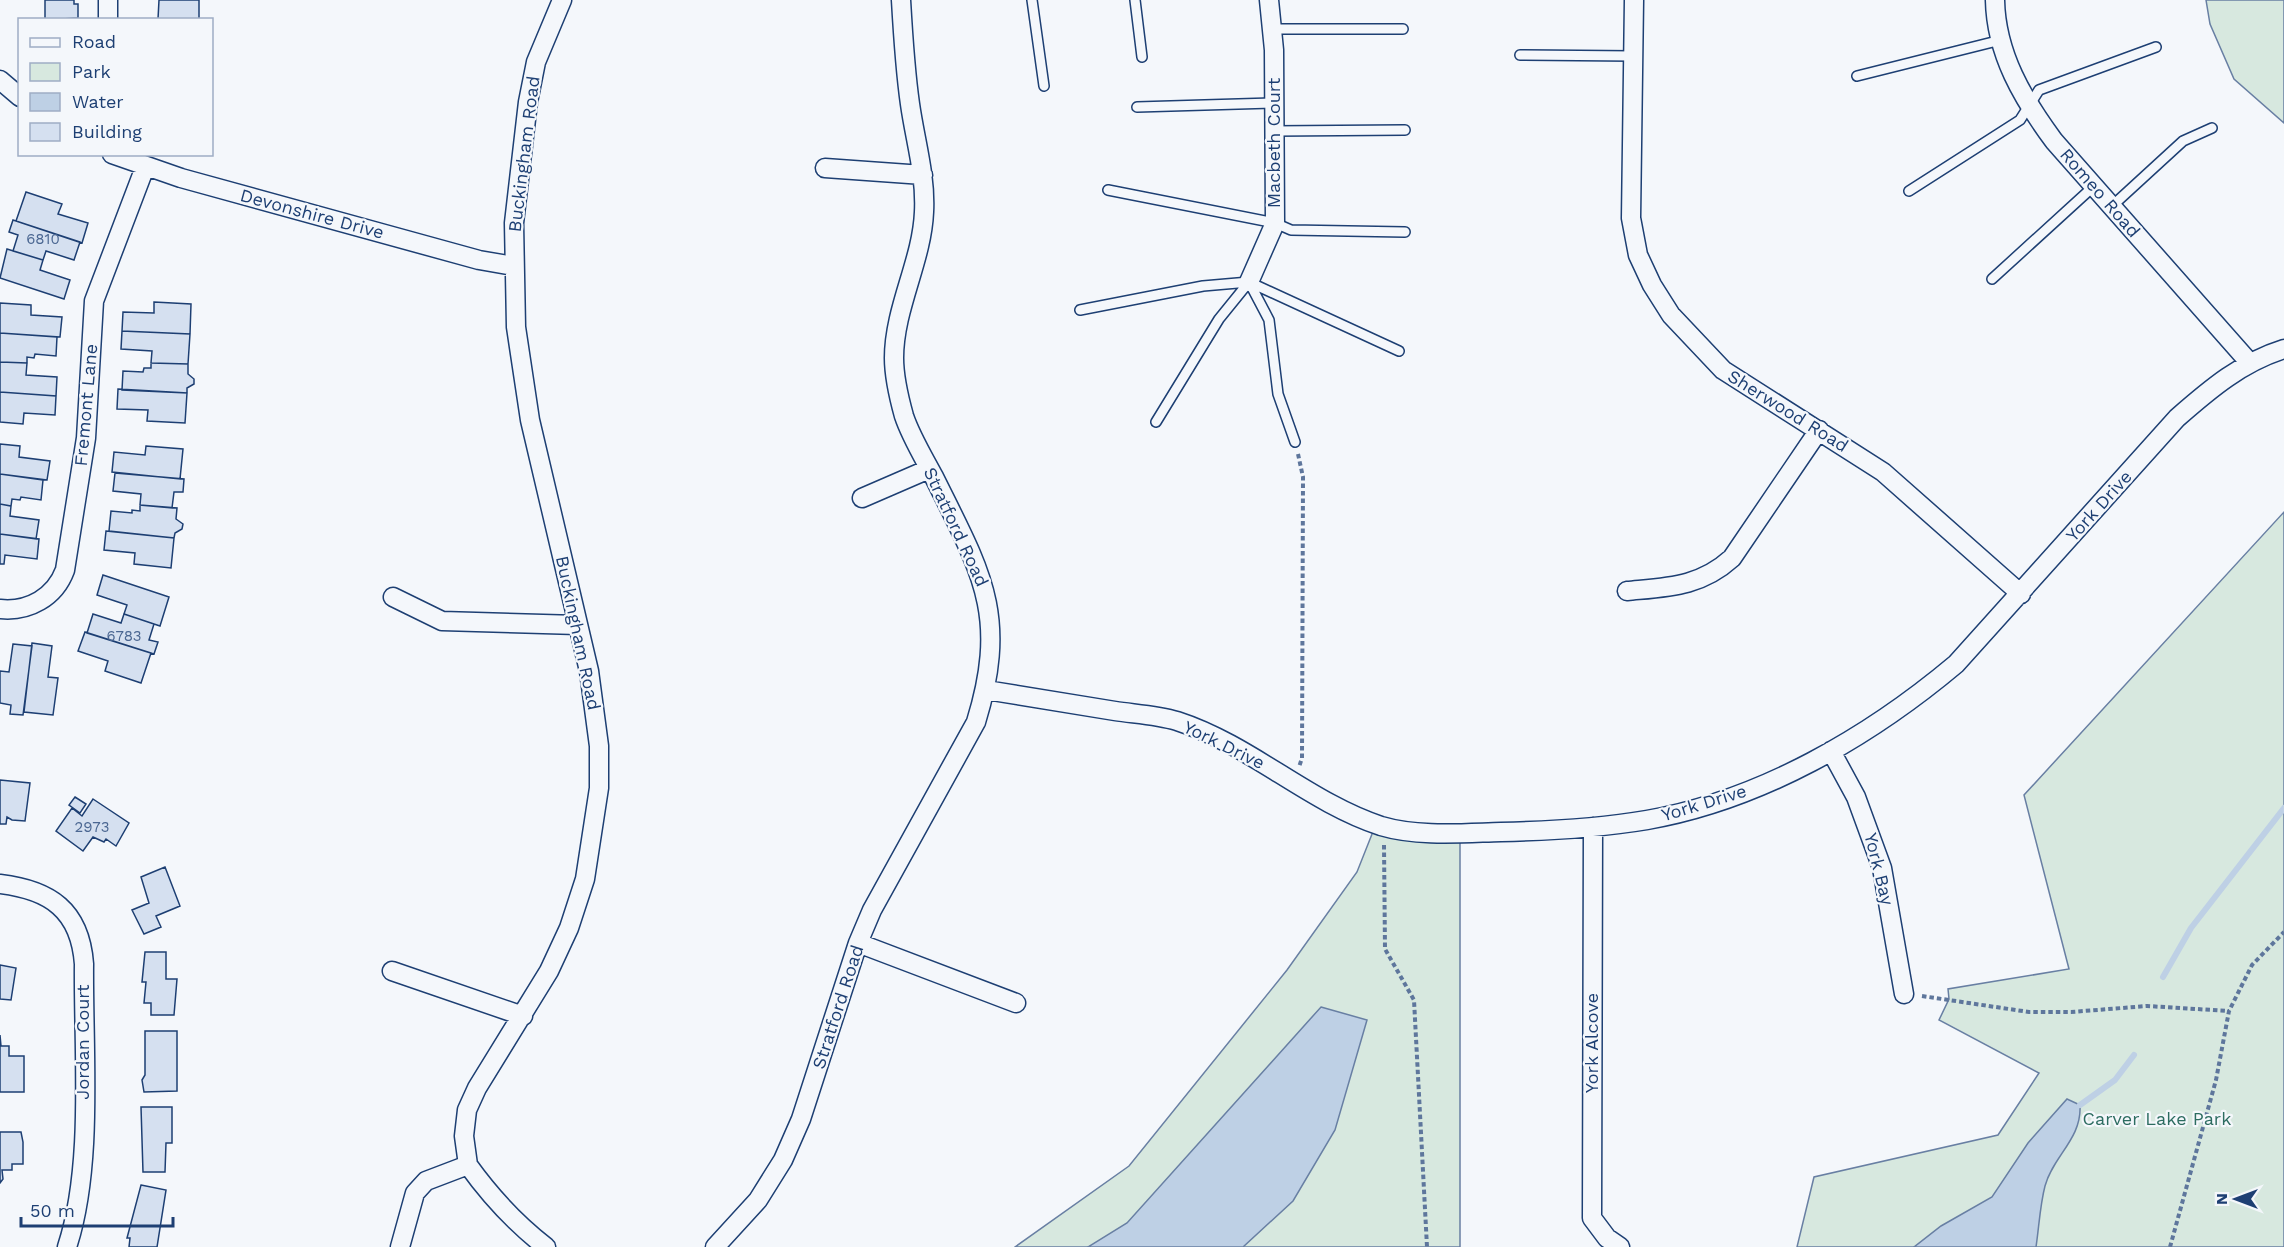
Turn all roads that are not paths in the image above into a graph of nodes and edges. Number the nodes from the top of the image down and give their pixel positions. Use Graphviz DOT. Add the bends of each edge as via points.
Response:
graph roads {
  1 [pos="108,0"];
  2 [pos="562,0"];
  3 [pos="901,0"];
  4 [pos="1032,0"];
  5 [pos="1135,0"];
  6 [pos="1269,0"];
  7 [pos="1634,0"];
  8 [pos="1995,0"];
  9 [pos="108,18"];
  10 [pos="1402,28"];
  11 [pos="1272,29"];
  12 [pos="2001,39"];
  13 [pos="2156,47"];
  14 [pos="1520,55"];
  15 [pos="1633,56"];
  16 [pos="1142,57"];
  17 [pos="1857,76"];
  18 [pos="0,80"];
  19 [pos="1044,86"];
  20 [pos="18,95"];
  21 [pos="1274,103"];
  22 [pos="1137,107"];
  23 [pos="2029,108"];
  24 [pos="2212,128"];
  25 [pos="1405,130"];
  26 [pos="1274,131"];
  27 [pos="118,156"];
  28 [pos="146,166"];
  29 [pos="825,168"];
  30 [pos="923,175"];
  31 [pos="2094,186"];
  32 [pos="1108,190"];
  33 [pos="1909,191"];
  34 [pos="2111,207"];
  35 [pos="1275,223"];
  36 [pos="1405,232"];
  37 [pos="514,266"];
  38 [pos="1992,279"];
  39 [pos="1249,282"];
  40 [pos="1080,310"];
  41 [pos="2284,349"];
  42 [pos="1399,351"];
  43 [pos="2249,362"];
  44 [pos="1156,422"];
  45 [pos="1819,430"];
  46 [pos="1295,442"];
  47 [pos="929,469"];
  48 [pos="862,498"];
  49 [pos="1627,591"];
  50 [pos="2021,594"];
  51 [pos="393,597"];
  52 [pos="0,609"];
  53 [pos="578,626"];
  54 [pos="986,690"];
  55 [pos="1831,751"];
  56 [pos="1593,827"];
  57 [pos="0,884"];
  58 [pos="858,943"];
  59 [pos="392,971"];
  60 [pos="1904,994"];
  61 [pos="1016,1004"];
  62 [pos="523,1016"];
  63 [pos="468,1165"];
  64 [pos="67,1247"];
  65 [pos="400,1247"];
  66 [pos="546,1247"];
  67 [pos="715,1247"];
  68 [pos="1620,1247"];
  1 -- 9 [label="street"];
  2 -- 37 [label="street, Buckingham Road" via="536,62 528,102 515,212"];
  3 -- 30 [label="street, Stratford Road" via="910,104"];
  4 -- 19 [label="lane"];
  5 -- 16 [label="lane"];
  6 -- 11 [label="street, Macbeth Court"];
  7 -- 15 [label="street, Sherwood Road"];
  8 -- 12 [label="street, Romeo Road"];
  10 -- 11 [label="lane"];
  11 -- 21 [label="street, Macbeth Court"];
  12 -- 17 [label="lane"];
  12 -- 23 [label="street, Romeo Road" via="2012,77"];
  13 -- 23 [label="lane" via="2039,90"];
  14 -- 15 [label="lane"];
  15 -- 45 [label="street, Sherwood Road" via="1631,218 1638,255 1652,285 1671,315 1723,370"];
  18 -- 20 [label="street"];
  21 -- 22 [label="lane"];
  21 -- 26 [label="street, Macbeth Court"];
  23 -- 31 [label="street, Romeo Road"];
  23 -- 33 [label="lane" via="2020,120"];
  24 -- 34 [label="lane" via="2183,141"];
  25 -- 26 [label="lane"];
  26 -- 35 [label="street, Macbeth Court"];
  27 -- 28 [label="street, Devonshire Drive"];
  28 -- 37 [label="street, Devonshire Drive" via="468,257"];
  28 -- 52 [label="street, Fremont Lane" via="94,301 86,438 65,570 56,588 44,598 28,607"];
  29 -- 30 [label="street"];
  30 -- 47 [label="street, Stratford Road" via="921,232 898,324 894,358 905,418"];
  31 -- 34 [label="street, Romeo Road"];
  31 -- 38 [label="lane"];
  32 -- 35 [label="lane"];
  34 -- 43 [label="street, Romeo Road"];
  35 -- 36 [label="lane" via="1291,230"];
  35 -- 39 [label="street, Macbeth Court"];
  37 -- 53 [label="street, Buckingham Road" via="516,327 526,398"];
  39 -- 40 [label="lane" via="1203,286"];
  39 -- 42 [label="lane"];
  39 -- 44 [label="lane" via="1219,319"];
  39 -- 46 [label="lane" via="1269,320 1278,394"];
  41 -- 43 [label="street, York Drive"];
  43 -- 50 [label="street, York Drive" via="2177,418"];
  45 -- 49 [label="street" via="1732,558 1718,571 1705,579"];
  45 -- 50 [label="street, Sherwood Road" via="1901,486"];
  47 -- 48 [label="street"];
  47 -- 54 [label="street, Stratford Road" via="974,558 987,597 992,629"];
  50 -- 55 [label="street, York Drive" via="1956,664 1920,694"];
  51 -- 53 [label="street" via="442,621"];
  53 -- 62 [label="street, Buckingham Road" via="589,671 599,746 593,834 585,879 569,928"];
  54 -- 56 [label="street, York Drive" via="1176,721 1234,746 1344,813 1384,827 1460,833"];
  54 -- 58 [label="street, Stratford Road" via="976,722 892,871"];
  55 -- 56 [label="street, York Drive" via="1770,781 1704,805"];
  55 -- 60 [label="street, York Bay" via="1856,796 1882,868"];
  56 -- 68 [label="street, York Alcove" via="1592,1218 1607,1238"];
  57 -- 64 [label="street, Jordan Court" via="36,891 56,903 71,918 81,945 83,1151"];
  58 -- 61 [label="street"];
  58 -- 67 [label="street, Stratford Road" via="801,1119 783,1160 758,1200"];
  59 -- 62 [label="street"];
  62 -- 63 [label="street, Buckingham Road" via="467,1110 464,1136"];
  63 -- 65 [label="street" via="420,1187 408,1212"];
  63 -- 66 [label="street" via="517,1225"];
}
